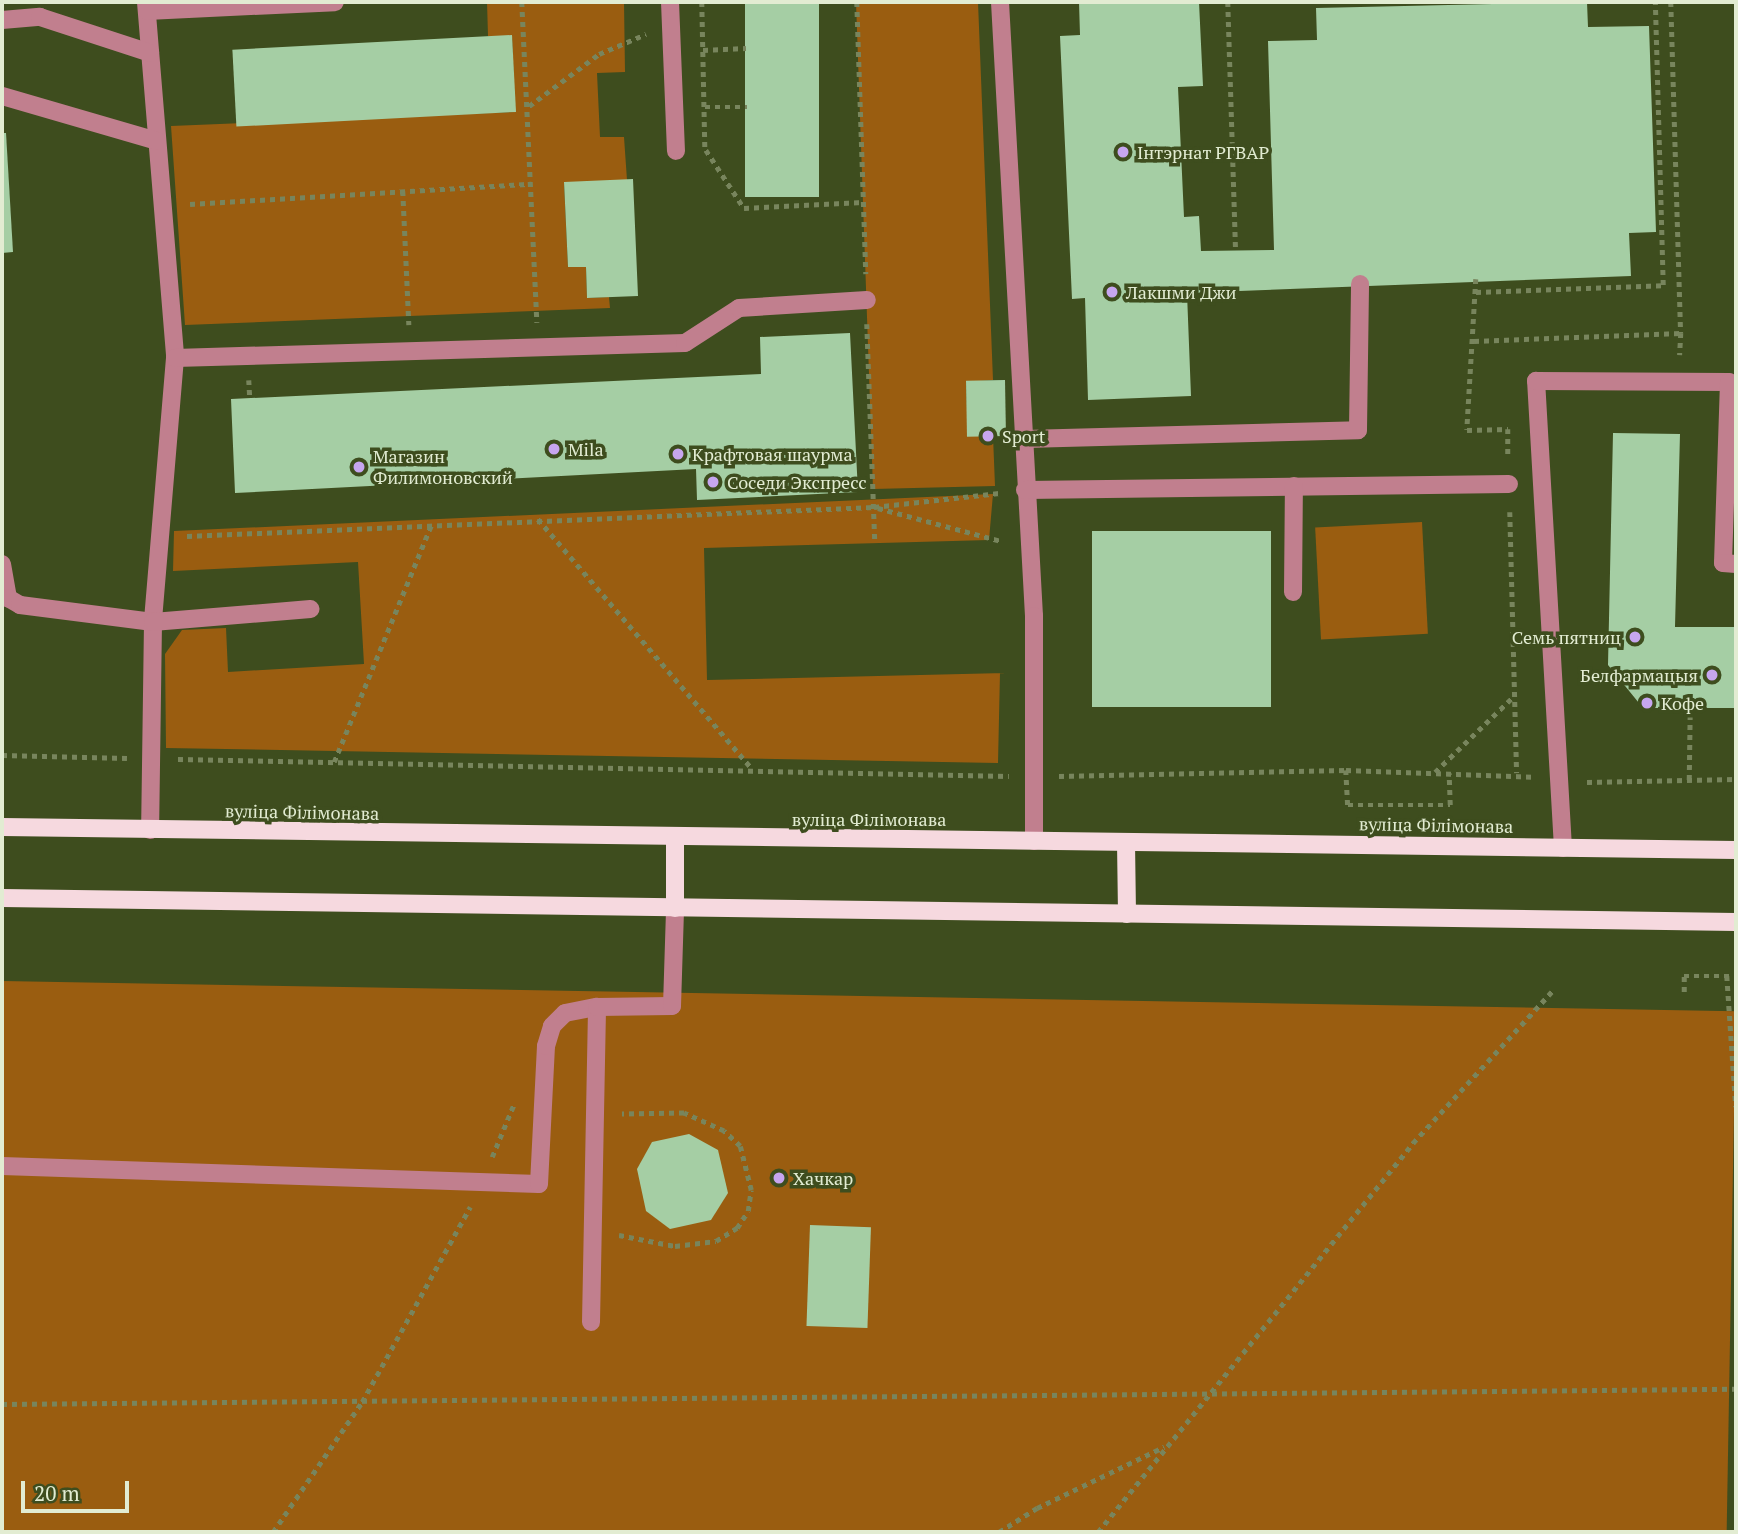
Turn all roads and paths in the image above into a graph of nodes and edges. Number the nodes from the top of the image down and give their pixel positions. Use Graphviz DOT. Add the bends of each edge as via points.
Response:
graph roads {
  1 [pos="335,2"];
  2 [pos="522,2"];
  3 [pos="670,2"];
  4 [pos="857,2"];
  5 [pos="1000,2"];
  6 [pos="1228,2"];
  7 [pos="1655,2"];
  8 [pos="1671,2"];
  9 [pos="147,6"];
  10 [pos="2,20"];
  11 [pos="671,23"];
  12 [pos="746,48"];
  13 [pos="703,50"];
  14 [pos="150,53"];
  15 [pos="2,96"];
  16 [pos="529,107"];
  17 [pos="705,107"];
  18 [pos="747,107"];
  19 [pos="158,141"];
  20 [pos="706,150"];
  21 [pos="676,151"];
  22 [pos="531,184"];
  23 [pos="403,191"];
  24 [pos="863,202"];
  25 [pos="176,205"];
  26 [pos="1236,251"];
  27 [pos="1476,279"];
  28 [pos="1360,284"];
  29 [pos="1476,292"];
  30 [pos="867,300"];
  31 [pos="1681,333"];
  32 [pos="1474,341"];
  33 [pos="538,348"];
  34 [pos="410,351"];
  35 [pos="175,358"];
  36 [pos="1679,383"];
  37 [pos="1025,439"];
  38 [pos="1509,484"];
  39 [pos="1294,486"];
  40 [pos="1025,490"];
  41 [pos="874,507"];
  42 [pos="538,519"];
  43 [pos="431,525"];
  44 [pos="159,535"];
  45 [pos="875,541"];
  46 [pos="1002,553"];
  47 [pos="2,564"];
  48 [pos="1736,564"];
  49 [pos="1293,592"];
  50 [pos="310,609"];
  51 [pos="153,622"];
  52 [pos="1513,698"];
  53 [pos="1690,708"];
  54 [pos="2,755"];
  55 [pos="150,759"];
  56 [pos="334,762"];
  57 [pos="752,769"];
  58 [pos="1346,770"];
  59 [pos="1435,773"];
  60 [pos="1449,773"];
  61 [pos="1517,773"];
  62 [pos="1034,776"];
  63 [pos="1736,779"];
  64 [pos="1689,780"];
  65 [pos="1558,783"];
  66 [pos="2,827"];
  67 [pos="150,830"];
  68 [pos="675,839"];
  69 [pos="1034,841"];
  70 [pos="1126,842"];
  71 [pos="1563,848"];
  72 [pos="1736,850"];
  73 [pos="2,898"];
  74 [pos="675,908"];
  75 [pos="1127,914"];
  76 [pos="1736,922"];
  77 [pos="1727,976"];
  78 [pos="1736,976"];
  79 [pos="1553,990"];
  80 [pos="1684,992"];
  81 [pos="1727,993"];
  82 [pos="1736,993"];
  83 [pos="597,1007"];
  84 [pos="617,1103"];
  85 [pos="1736,1107"];
  86 [pos="617,1114"];
  87 [pos="617,1128"];
  88 [pos="2,1167"];
  89 [pos="618,1222"];
  90 [pos="591,1322"];
  91 [pos="1736,1389"];
  92 [pos="1205,1396"];
  93 [pos="362,1402"];
  94 [pos="2,1404"];
  95 [pos="1165,1447"];
  96 [pos="274,1532"];
  97 [pos="999,1532"];
  98 [pos="1098,1532"];
  1 -- 9 [label="lane"];
  2 -- 16 [label="path"];
  3 -- 11 [label="lane"];
  4 -- 24 [label="path"];
  5 -- 37 [label="lane"];
  6 -- 26 [label="path"];
  7 -- 29 [label="path" via="1663,285"];
  8 -- 31 [label="path"];
  9 -- 14 [label="lane"];
  10 -- 14 [label="lane" via="40,17"];
  11 -- 16 [label="path" via="599,54"];
  11 -- 21 [label="lane"];
  12 -- 13 [label="path"];
  14 -- 19 [label="lane"];
  15 -- 19 [label="lane"];
  16 -- 22 [label="path"];
  17 -- 18 [label="path"];
  19 -- 35 [label="lane"];
  20 -- 24 [label="path" via="744,208"];
  22 -- 23 [label="path"];
  22 -- 33 [label="path"];
  23 -- 25 [label="path"];
  23 -- 34 [label="path"];
  24 -- 30 [label="path"];
  27 -- 29 [label="path"];
  28 -- 37 [label="lane" via="1358,430"];
  29 -- 32 [label="path"];
  30 -- 33 [label="lane" via="739,308 685,343"];
  30 -- 41 [label="path"];
  31 -- 32 [label="path"];
  31 -- 36 [label="path"];
  32 -- 38 [label="path" via="1467,430 1508,429"];
  33 -- 34 [label="lane"];
  34 -- 35 [label="lane"];
  35 -- 44 [label="lane"];
  36 -- 48 [label="lane" via="1729,382 1723,564"];
  36 -- 65 [label="lane" via="1536,381"];
  37 -- 40 [label="lane"];
  38 -- 39 [label="lane"];
  38 -- 52 [label="path"];
  39 -- 40 [label="lane"];
  39 -- 49 [label="lane"];
  40 -- 41 [label="path"];
  40 -- 62 [label="lane" via="1034,616"];
  41 -- 42 [label="path"];
  41 -- 45 [label="path"];
  41 -- 46 [label="path" via="1002,540"];
  42 -- 43 [label="path"];
  42 -- 57 [label="path"];
  43 -- 44 [label="path"];
  43 -- 56 [label="path"];
  44 -- 51 [label="lane"];
  47 -- 51 [label="lane" via="8,598 20,605"];
  50 -- 51 [label="lane"];
  51 -- 55 [label="lane"];
  52 -- 59 [label="path"];
  52 -- 61 [label="path"];
  53 -- 64 [label="path"];
  54 -- 55 [label="path"];
  55 -- 56 [label="path"];
  55 -- 67 [label="lane"];
  56 -- 57 [label="path"];
  57 -- 62 [label="path"];
  58 -- 59 [label="path"];
  58 -- 60 [label="path" via="1348,805 1450,805"];
  58 -- 62 [label="path"];
  59 -- 60 [label="path"];
  60 -- 61 [label="path"];
  61 -- 65 [label="path"];
  62 -- 69 [label="lane"];
  63 -- 64 [label="path"];
  64 -- 65 [label="path"];
  65 -- 71 [label="lane"];
  66 -- 67 [label="main road, вуліца Філімонава"];
  67 -- 68 [label="main road, вуліца Філімонава"];
  68 -- 69 [label="main road, вуліца Філімонава"];
  68 -- 74 [label="main road"];
  69 -- 70 [label="main road, вуліца Філімонава"];
  70 -- 71 [label="main road, вуліца Філімонава"];
  70 -- 75 [label="main road"];
  71 -- 72 [label="main road, вуліца Філімонава"];
  73 -- 74 [label="main road"];
  74 -- 75 [label="main road"];
  74 -- 83 [label="lane" via="672,1006"];
  75 -- 76 [label="main road"];
  77 -- 78 [label="path"];
  77 -- 80 [label="path" via="1684,976"];
  77 -- 81 [label="path"];
  79 -- 92 [label="path" via="1413,1143"];
  81 -- 82 [label="path"];
  81 -- 85 [label="path"];
  83 -- 88 [label="lane" via="565,1013 552,1026 545,1046 539,1184"];
  83 -- 90 [label="lane"];
  84 -- 86 [label="path"];
  86 -- 87 [label="path"];
  86 -- 89 [label="path" via="684,1113 724,1131 740,1146 751,1190 748,1211 737,1228 716,1241 675,1246 618,1235"];
  91 -- 92 [label="path"];
  92 -- 93 [label="path"];
  92 -- 95 [label="path"];
  93 -- 94 [label="path"];
  93 -- 96 [label="path"];
  95 -- 97 [label="path" via="1037,1508"];
  95 -- 98 [label="path"];
}
